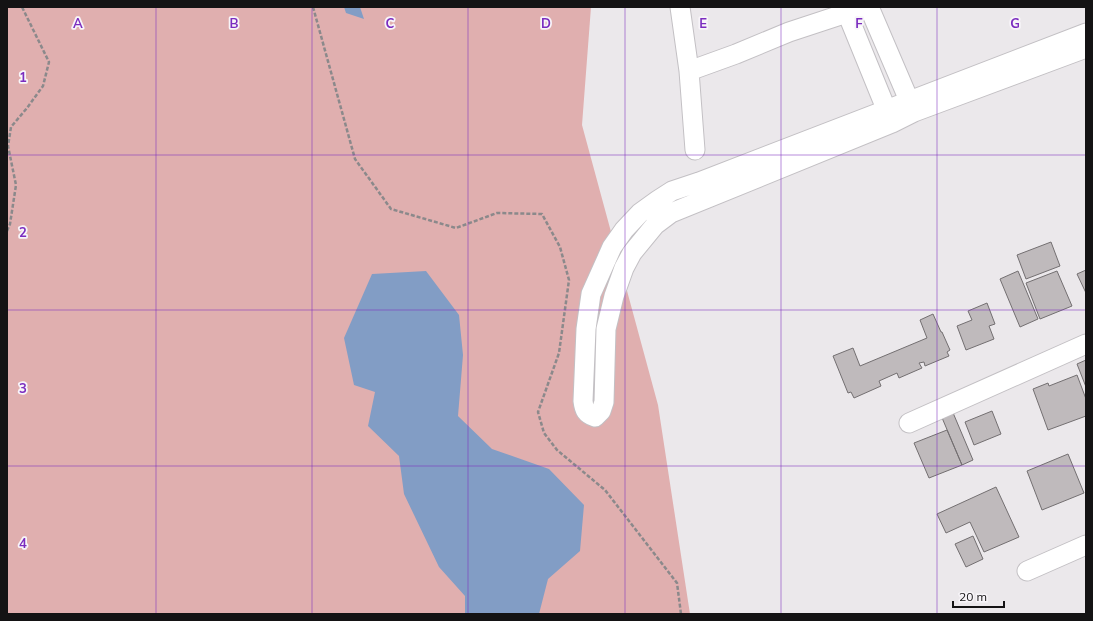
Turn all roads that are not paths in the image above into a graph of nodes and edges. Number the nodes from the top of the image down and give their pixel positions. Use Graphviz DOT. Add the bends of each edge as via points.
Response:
graph roads {
  1 [pos="680,7"];
  2 [pos="865,7"];
  3 [pos="869,7"];
  4 [pos="847,13"];
  5 [pos="1086,38"];
  6 [pos="688,71"];
  7 [pos="911,107"];
  8 [pos="889,116"];
  9 [pos="695,150"];
  10 [pos="1086,344"];
  11 [pos="909,423"];
  12 [pos="1086,545"];
  13 [pos="1027,571"];
  1 -- 6 [label="street"];
  2 -- 4 [label="street"];
  3 -- 7 [label="street"];
  4 -- 6 [label="street" via="789,32"];
  4 -- 8 [label="street"];
  5 -- 7 [label="street"];
  6 -- 9 [label="street"];
  7 -- 8 [label="street"];
  8 -- 8 [label="street" via="734,188 690,204 671,213 655,225 632,253 614,296 606,329 604,402 601,411 595,417 588,415 583,409 583,400 586,329 591,294 612,247 640,213 672,191"];
  10 -- 11 [label="street"];
  12 -- 13 [label="street"];
}
